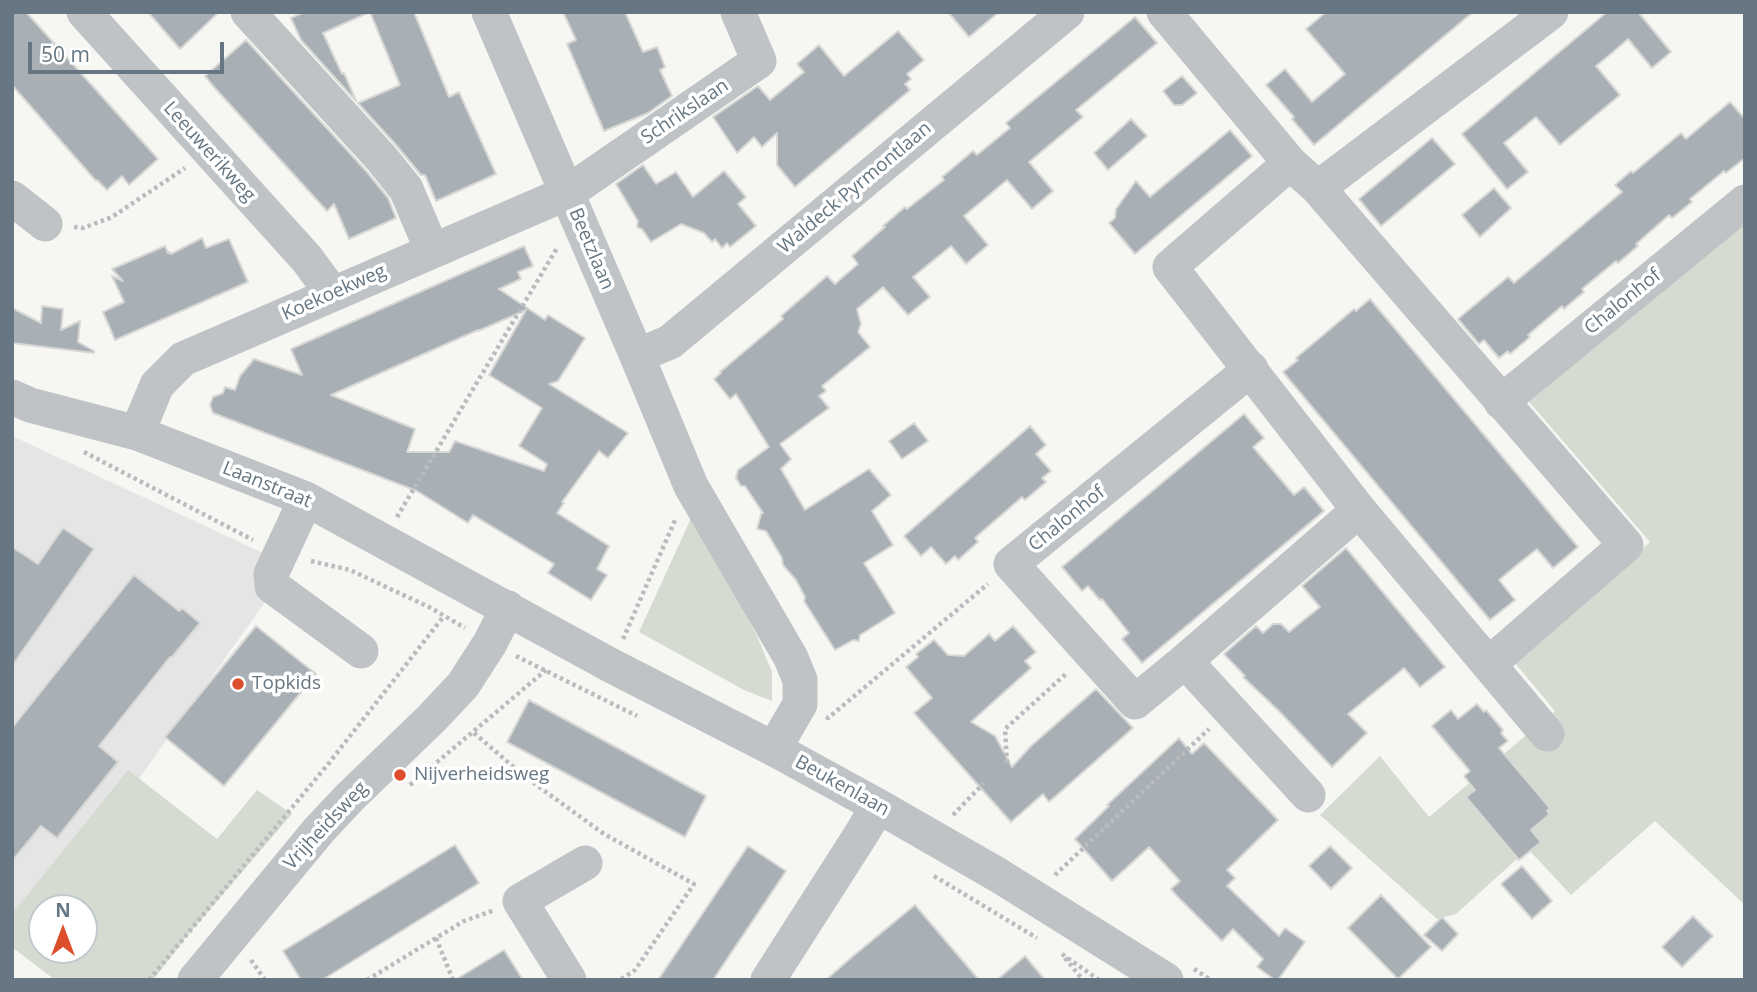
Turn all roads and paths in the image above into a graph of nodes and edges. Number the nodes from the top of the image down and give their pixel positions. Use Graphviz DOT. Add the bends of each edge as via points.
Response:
graph roads {
  1 [pos="84,12"];
  2 [pos="248,12"];
  3 [pos="489,12"];
  4 [pos="738,12"];
  5 [pos="1067,12"];
  6 [pos="1164,12"];
  7 [pos="1551,12"];
  8 [pos="209,152"];
  9 [pos="1290,163"];
  10 [pos="1318,188"];
  11 [pos="566,192"];
  12 [pos="12,198"];
  13 [pos="1745,202"];
  14 [pos="46,224"];
  15 [pos="582,229"];
  16 [pos="432,250"];
  17 [pos="332,293"];
  18 [pos="637,356"];
  19 [pos="1251,369"];
  20 [pos="12,397"];
  21 [pos="1501,402"];
  22 [pos="137,433"];
  23 [pos="81,450"];
  24 [pos="691,486"];
  25 [pos="306,499"];
  26 [pos="1359,510"];
  27 [pos="393,523"];
  28 [pos="281,554"];
  29 [pos="1011,564"];
  30 [pos="508,608"];
  31 [pos="444,616"];
  32 [pos="490,643"];
  33 [pos="360,651"];
  34 [pos="1090,653"];
  35 [pos="1185,661"];
  36 [pos="1489,664"];
  37 [pos="612,666"];
  38 [pos="546,670"];
  39 [pos="598,697"];
  40 [pos="800,704"];
  41 [pos="1229,709"];
  42 [pos="647,721"];
  43 [pos="1547,734"];
  44 [pos="774,749"];
  45 [pos="1007,762"];
  46 [pos="984,783"];
  47 [pos="404,789"];
  48 [pos="1308,795"];
  49 [pos="878,806"];
  50 [pos="950,818"];
  51 [pos="586,863"];
  52 [pos="925,871"];
  53 [pos="1052,878"];
  54 [pos="520,901"];
  55 [pos="436,938"];
  56 [pos="1038,939"];
  57 [pos="242,969"];
  58 [pos="149,980"];
  59 [pos="195,980"];
  60 [pos="265,980"];
  61 [pos="367,980"];
  62 [pos="453,980"];
  63 [pos="569,980"];
  64 [pos="768,980"];
  65 [pos="1083,980"];
  66 [pos="1099,980"];
  67 [pos="1166,980"];
  1 -- 8 [label="street, Leeuwerikweg"];
  2 -- 16 [label="street" via="406,190"];
  3 -- 11 [label="street, Beetzlaan"];
  4 -- 11 [label="street, Schrikslaan" via="759,61"];
  5 -- 18 [label="street, Waldeck Pyrmontlaan" via="670,342"];
  6 -- 9 [label="street"];
  7 -- 10 [label="street"];
  8 -- 14 [label="path" via="112,217 83,228"];
  8 -- 17 [label="street, Leeuwerikweg" via="307,258"];
  9 -- 10 [label="street"];
  9 -- 19 [label="street" via="1170,267"];
  10 -- 21 [label="street"];
  11 -- 15 [label="street, Beetzlaan"];
  11 -- 16 [label="street, Koekoekweg"];
  12 -- 14 [label="street"];
  13 -- 21 [label="street, Chalonhof"];
  15 -- 18 [label="street, Beetzlaan"];
  15 -- 27 [label="path" via="562,239"];
  16 -- 17 [label="street, Koekoekweg"];
  17 -- 22 [label="street, Koekoekweg" via="183,359 157,385"];
  18 -- 24 [label="street, Beetzlaan"];
  19 -- 26 [label="street"];
  19 -- 29 [label="street, Chalonhof"];
  20 -- 22 [label="street, Laanstraat"];
  21 -- 36 [label="street" via="1626,545"];
  22 -- 25 [label="street, Laanstraat"];
  23 -- 28 [label="path"];
  24 -- 37 [label="path"];
  24 -- 40 [label="street, Beetzlaan" via="791,658 800,680"];
  25 -- 28 [label="street"];
  25 -- 30 [label="street, Laanstraat"];
  26 -- 35 [label="street, Chalonhof"];
  26 -- 36 [label="street"];
  28 -- 31 [label="path" via="350,570"];
  28 -- 33 [label="street" via="271,574 272,586"];
  29 -- 34 [label="street, Chalonhof"];
  29 -- 40 [label="path" via="828,718"];
  30 -- 32 [label="street, Vrijheidsweg"];
  30 -- 37 [label="street, Beukenlaan"];
  31 -- 32 [label="path"];
  31 -- 58 [label="path, Vrijheidsweg"];
  32 -- 38 [label="path"];
  32 -- 59 [label="street, Vrijheidsweg" via="463,685 319,830"];
  34 -- 35 [label="street, Chalonhof" via="1135,702"];
  34 -- 45 [label="path" via="1004,729"];
  35 -- 41 [label="street"];
  36 -- 43 [label="street"];
  37 -- 39 [label="path"];
  37 -- 44 [label="street, Beukenlaan"];
  38 -- 39 [label="path"];
  38 -- 47 [label="path"];
  39 -- 42 [label="path"];
  40 -- 44 [label="street"];
  41 -- 48 [label="street"];
  41 -- 53 [label="path"];
  44 -- 49 [label="street, Beukenlaan"];
  46 -- 50 [label="path"];
  49 -- 64 [label="street"];
  49 -- 67 [label="street, Beukenlaan"];
  51 -- 54 [label="street"];
  52 -- 56 [label="path"];
  54 -- 55 [label="path" via="464,921"];
  54 -- 63 [label="street"];
  55 -- 61 [label="path"];
  55 -- 62 [label="path"];
  57 -- 60 [label="path" via="251,959"];
  65 -- 66 [label="path" via="1060,952"];
}
